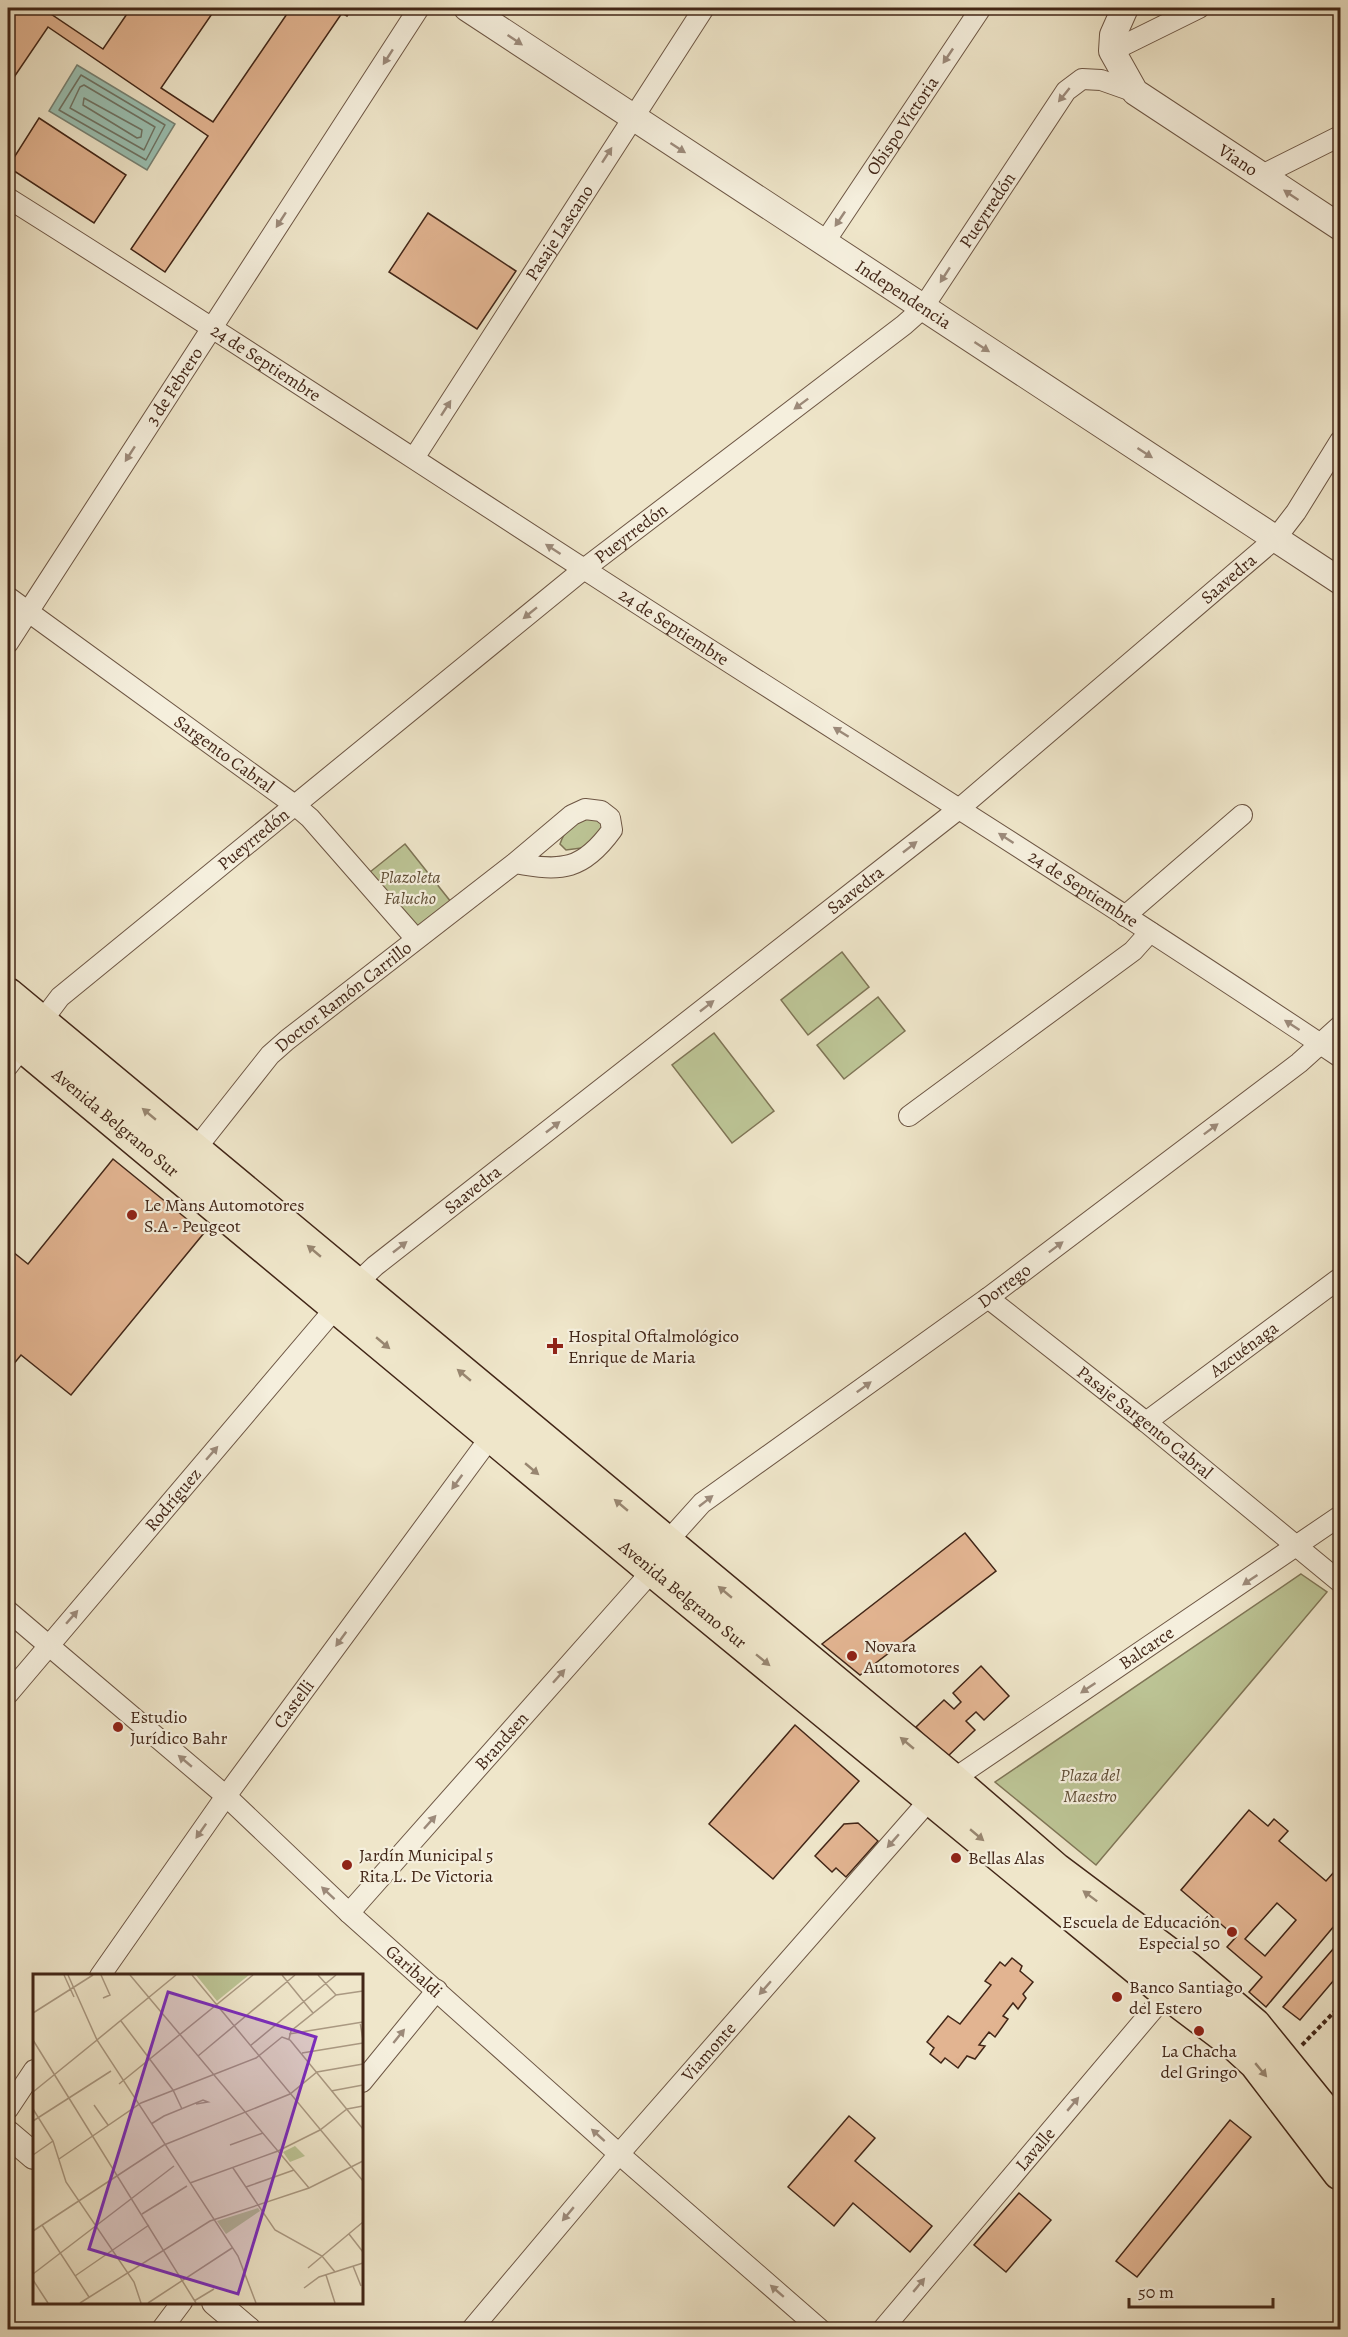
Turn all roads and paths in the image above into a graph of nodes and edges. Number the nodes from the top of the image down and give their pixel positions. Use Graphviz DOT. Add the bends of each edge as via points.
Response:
graph roads {
  1 [pos="419,8"];
  2 [pos="467,8"];
  3 [pos="704,8"];
  4 [pos="981,8"];
  5 [pos="1125,8"];
  6 [pos="1199,8"];
  7 [pos="1112,51"];
  8 [pos="1135,92"];
  9 [pos="631,118"];
  10 [pos="1341,136"];
  11 [pos="1262,175"];
  12 [pos="8,198"];
  13 [pos="1341,226"];
  14 [pos="824,243"];
  15 [pos="922,309"];
  16 [pos="212,326"];
  17 [pos="1341,441"];
  18 [pos="414,458"];
  19 [pos="1276,538"];
  20 [pos="584,569"];
  21 [pos="1341,581"];
  22 [pos="8,597"];
  23 [pos="29,612"];
  24 [pos="8,643"];
  25 [pos="296,806"];
  26 [pos="960,808"];
  27 [pos="1242,815"];
  28 [pos="515,863"];
  29 [pos="1125,916"];
  30 [pos="1150,932"];
  31 [pos="416,939"];
  32 [pos="8,996"];
  33 [pos="1341,1026"];
  34 [pos="20,1042"];
  35 [pos="1321,1044"];
  36 [pos="1341,1057"];
  37 [pos="909,1116"];
  38 [pos="194,1151"];
  39 [pos="1341,1278"];
  40 [pos="347,1295"];
  41 [pos="988,1298"];
  42 [pos="1146,1422"];
  43 [pos="492,1436"];
  44 [pos="1341,1516"];
  45 [pos="1299,1547"];
  46 [pos="660,1557"];
  47 [pos="1341,1582"];
  48 [pos="8,1611"];
  49 [pos="48,1645"];
  50 [pos="8,1694"];
  51 [pos="942,1789"];
  52 [pos="226,1796"];
  53 [pos="349,1913"];
  54 [pos="101,1974"];
  55 [pos="1178,1981"];
  56 [pos="436,1990"];
  57 [pos="1341,2006"];
  58 [pos="1285,2059"];
  59 [pos="33,2072"];
  60 [pos="363,2081"];
  61 [pos="8,2109"];
  62 [pos="1341,2131"];
  63 [pos="8,2134"];
  64 [pos="619,2154"];
  65 [pos="33,2155"];
  66 [pos="1341,2173"];
  67 [pos="180,2304"];
  68 [pos="217,2304"];
  69 [pos="161,2330"];
  70 [pos="248,2330"];
  71 [pos="471,2330"];
  72 [pos="821,2330"];
  73 [pos="882,2330"];
  1 -- 16 [label="street, 3 de Febrero, one-way"];
  2 -- 9 [label="street, Independencia, one-way"];
  3 -- 9 [label="street, Pasaje Lascano"];
  4 -- 14 [label="street, Obispo Victoria, one-way"];
  5 -- 7 [label="street" via="1113,35"];
  6 -- 7 [label="street"];
  7 -- 8 [label="street"];
  8 -- 11 [label="street, Viano"];
  8 -- 15 [label="street, Pueyrredón, one-way" via="1101,80 1082,80 1066,91"];
  9 -- 14 [label="street, Independencia, one-way"];
  18 -- 9 [label="street, Pasaje Lascano, one-way"];
  10 -- 11 [label="street"];
  13 -- 11 [label="street, Viano, one-way"];
  12 -- 16 [label="street, 24 de Septiembre"];
  14 -- 15 [label="street, Independencia"];
  15 -- 19 [label="street, Independencia, one-way"];
  15 -- 20 [label="street, Pueyrredón, one-way"];
  16 -- 18 [label="street, 24 de Septiembre"];
  16 -- 23 [label="street, 3 de Febrero, one-way"];
  17 -- 19 [label="street, Saavedra"];
  20 -- 18 [label="street, 24 de Septiembre, one-way"];
  19 -- 21 [label="street, Independencia"];
  19 -- 26 [label="street, Saavedra"];
  20 -- 25 [label="street, Pueyrredón, one-way"];
  26 -- 20 [label="street, 24 de Septiembre, one-way"];
  22 -- 23 [label="street, Sargento Cabral"];
  23 -- 24 [label="street, 3 de Febrero"];
  23 -- 25 [label="street, Sargento Cabral"];
  25 -- 31 [label="street, Sargento Cabral"];
  25 -- 34 [label="street, Pueyrredón" via="60,997"];
  29 -- 26 [label="street, 24 de Septiembre, one-way"];
  40 -- 26 [label="street, Saavedra, one-way" via="393,1252"];
  27 -- 29 [label="street"];
  28 -- 31 [label="street, Doctor Ramón Carrillo"];
  29 -- 30 [label="street, 24 de Septiembre"];
  35 -- 30 [label="street, 24 de Septiembre, one-way"];
  30 -- 37 [label="street" via="1133,951"];
  31 -- 38 [label="street, Doctor Ramón Carrillo" via="270,1055"];
  32 -- 34 [label="highway, Avenida Belgrano Sur"];
  33 -- 35 [label="street, Dorrego"];
  38 -- 34 [label="highway, Avenida Belgrano Sur, one-way"];
  34 -- 40 [label="highway, Avenida Belgrano Sur"];
  35 -- 36 [label="street, 24 de Septiembre"];
  41 -- 35 [label="street, Dorrego, one-way"];
  40 -- 38 [label="highway, Avenida Belgrano Sur, one-way"];
  39 -- 42 [label="street, Azcuénaga"];
  40 -- 43 [label="highway, Avenida Belgrano Sur, one-way"];
  46 -- 40 [label="highway, Avenida Belgrano Sur, one-way"];
  49 -- 40 [label="street, Rodríguez, one-way"];
  41 -- 42 [label="street, Pasaje Sargento Cabral"];
  46 -- 41 [label="street, Dorrego, one-way" via="702,1503"];
  42 -- 45 [label="street, Pasaje Sargento Cabral"];
  43 -- 46 [label="highway, Avenida Belgrano Sur, one-way"];
  43 -- 52 [label="street, Castelli, one-way"];
  44 -- 45 [label="street, Balcarce"];
  45 -- 47 [label="street, Pasaje Sargento Cabral"];
  45 -- 51 [label="street, Balcarce, one-way"];
  46 -- 51 [label="highway, Avenida Belgrano Sur"];
  53 -- 46 [label="street, Brandsen, one-way"];
  48 -- 49 [label="street, Garibaldi"];
  49 -- 50 [label="street, Rodríguez"];
  52 -- 49 [label="street, Garibaldi, one-way"];
  51 -- 55 [label="highway, Avenida Belgrano Sur"];
  51 -- 64 [label="street, Viamonte, one-way"];
  53 -- 52 [label="street, Garibaldi, one-way"];
  52 -- 54 [label="street, Castelli, one-way"];
  53 -- 56 [label="street, Garibaldi"];
  55 -- 58 [label="highway, Avenida Belgrano Sur" via="1254,2025"];
  55 -- 66 [label="highway, Avenida Belgrano Sur, one-way" via="1256,2063"];
  73 -- 55 [label="street, Lavalle, one-way"];
  60 -- 56 [label="street, one-way"];
  64 -- 56 [label="street, Garibaldi, one-way"];
  57 -- 58 [label="path"];
  58 -- 62 [label="highway, Avenida Belgrano Sur"];
  59 -- 61 [label="street"];
  63 -- 65 [label="street"];
  64 -- 71 [label="street, Viamonte, one-way"];
  72 -- 64 [label="street, Garibaldi, one-way"];
  67 -- 69 [label="street"];
  68 -- 70 [label="street"];
}
